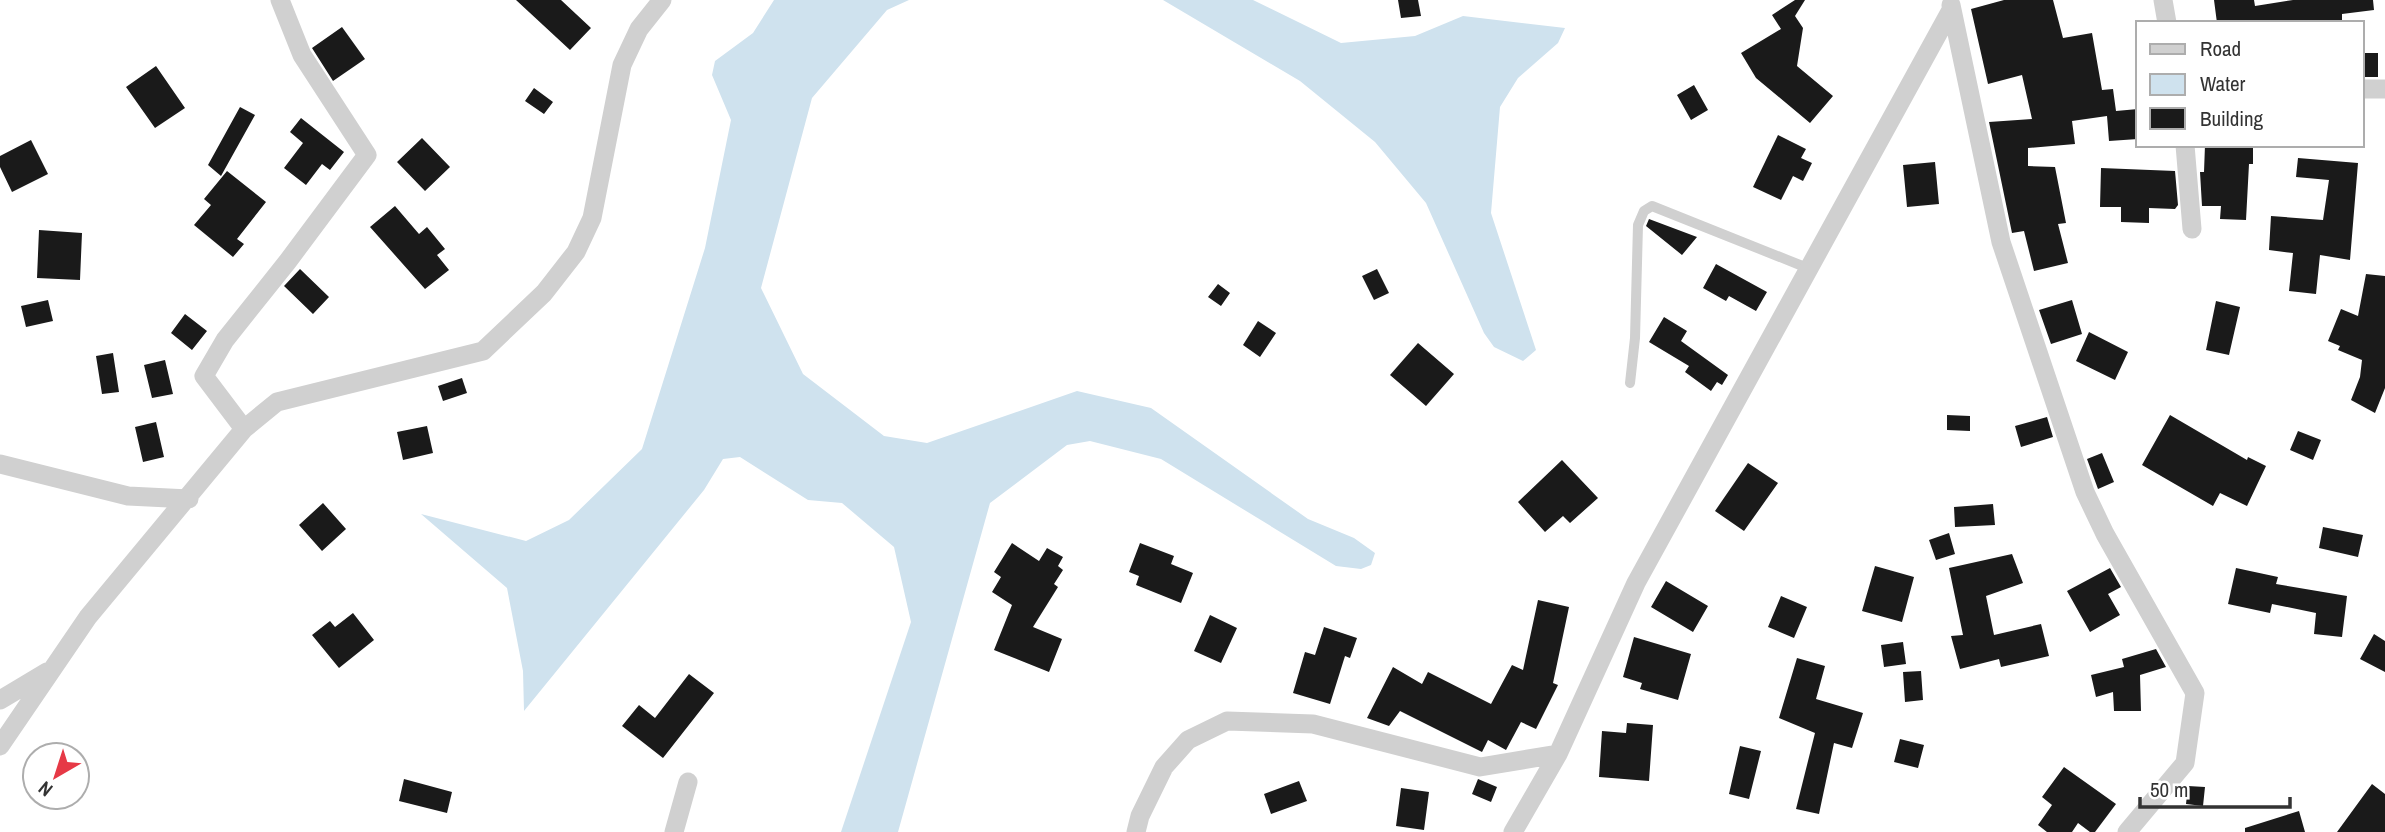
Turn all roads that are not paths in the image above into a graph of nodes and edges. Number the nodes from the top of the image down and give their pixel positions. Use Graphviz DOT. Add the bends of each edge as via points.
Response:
graph roads {
  1 [pos="280,0"];
  2 [pos="662,0"];
  3 [pos="2163,0"];
  4 [pos="1951,5"];
  5 [pos="2167,21"];
  6 [pos="2364,89"];
  7 [pos="2385,89"];
  8 [pos="2185,147"];
  9 [pos="2192,229"];
  10 [pos="1810,269"];
  11 [pos="1629,383"];
  12 [pos="244,429"];
  13 [pos="0,464"];
  14 [pos="188,499"];
  15 [pos="52,670"];
  16 [pos="0,700"];
  17 [pos="0,746"];
  18 [pos="1558,754"];
  19 [pos="688,782"];
  20 [pos="674,832"];
  21 [pos="1136,832"];
  22 [pos="1513,832"];
  23 [pos="2127,832"];
  1 -- 12 [label="street" via="302,55 368,155 225,340 204,376"];
  2 -- 12 [label="street" via="639,29 622,65 592,218 576,252 544,293 483,351 277,402"];
  3 -- 5 [label="street"];
  4 -- 10 [label="street"];
  4 -- 23 [label="street" via="2001,242 2085,492 2195,693 2185,763"];
  6 -- 7 [label="street"];
  8 -- 9 [label="street"];
  10 -- 11 [label="lane" via="1652,206 1644,211 1638,225"];
  10 -- 18 [label="street" via="1636,583"];
  12 -- 14 [label="street"];
  13 -- 14 [label="street" via="128,496"];
  14 -- 15 [label="street" via="88,617"];
  15 -- 16 [label="street"];
  15 -- 17 [label="street"];
  18 -- 21 [label="street" via="1479,767 1313,724 1227,721 1188,740 1164,767"];
  18 -- 22 [label="street"];
  19 -- 20 [label="street"];
}
